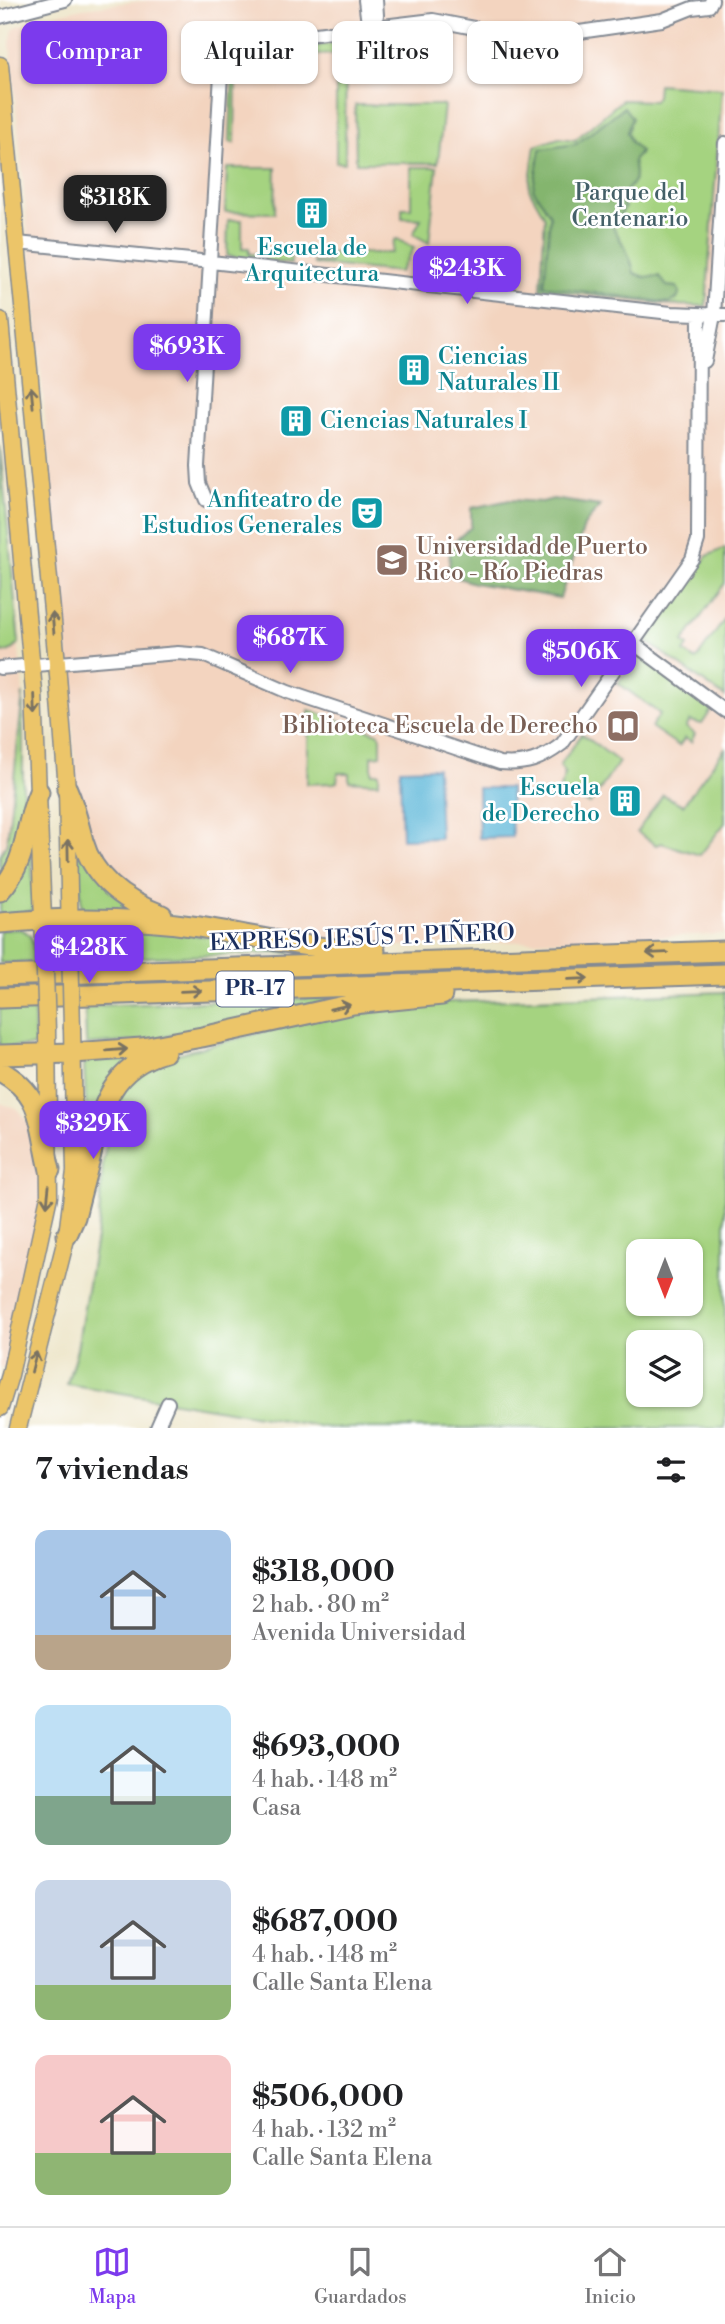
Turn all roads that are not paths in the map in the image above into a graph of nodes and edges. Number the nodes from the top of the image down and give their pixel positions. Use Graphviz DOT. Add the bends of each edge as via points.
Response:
graph roads {
  1 [pos="65,0"];
  2 [pos="365,0"];
  3 [pos="376,0"];
  4 [pos="715,0"];
  5 [pos="725,5"];
  6 [pos="0,17"];
  7 [pos="370,21"];
  8 [pos="376,21"];
  9 [pos="453,22"];
  10 [pos="332,32"];
  11 [pos="0,65"];
  12 [pos="725,143"];
  13 [pos="17,243"];
  14 [pos="211,262"];
  15 [pos="699,315"];
  16 [pos="720,315"];
  17 [pos="0,320"];
  18 [pos="700,385"];
  19 [pos="36,438"];
  20 [pos="11,440"];
  21 [pos="206,500"];
  22 [pos="633,643"];
  23 [pos="57,663"];
  24 [pos="32,665"];
  25 [pos="0,668"];
  26 [pos="725,711"];
  27 [pos="67,789"];
  28 [pos="39,792"];
  29 [pos="0,891"];
  30 [pos="70,918"];
  31 [pos="42,919"];
  32 [pos="0,923"];
  33 [pos="200,927"];
  34 [pos="725,951"];
  35 [pos="473,960"];
  36 [pos="725,974"];
  37 [pos="0,976"];
  38 [pos="509,981"];
  39 [pos="0,998"];
  40 [pos="202,1037"];
  41 [pos="73,1053"];
  42 [pos="47,1054"];
  43 [pos="0,1055"];
  44 [pos="0,1071"];
  45 [pos="50,1170"];
  46 [pos="67,1235"];
  47 [pos="5,1374"];
  48 [pos="167,1403"];
  49 [pos="0,1408"];
  50 [pos="18,1428"];
  51 [pos="157,1428"];
  1 -- 6 [label="street"];
  2 -- 7 [label="street"];
  3 -- 8 [label="street"];
  4 -- 5 [label="street"];
  4 -- 9 [label="street" via="662,20 531,38"];
  10 -- 14 [label="street" via="232,44 222,58"];
  11 -- 13 [label="main road"];
  12 -- 16 [label="street"];
  13 -- 14 [label="street"];
  19 -- 13 [label="main road, one-way"];
  14 -- 15 [label="street"];
  14 -- 21 [label="street" via="198,466"];
  15 -- 16 [label="street"];
  15 -- 18 [label="street"];
  16 -- 18 [label="street"];
  17 -- 20 [label="main road"];
  18 -- 22 [label="street" via="696,551"];
  19 -- 20 [label="main road"];
  23 -- 19 [label="main road, one-way"];
  20 -- 24 [label="main road"];
  22 -- 23 [label="street" via="562,744 521,765 500,763 387,727 203,655"];
  22 -- 26 [label="street"];
  23 -- 24 [label="street"];
  23 -- 27 [label="main road"];
  24 -- 25 [label="street"];
  24 -- 28 [label="main road, one-way"];
  30 -- 27 [label="main road, one-way"];
  27 -- 33 [label="highway" via="83,842 103,878 131,902"];
  28 -- 29 [label="highway" via="23,853"];
  28 -- 31 [label="main road"];
  30 -- 31 [label="highway"];
  30 -- 33 [label="highway" via="127,918"];
  30 -- 41 [label="main road, bridge"];
  31 -- 32 [label="highway"];
  31 -- 42 [label="main road, bridge"];
  33 -- 35 [label="highway" via="305,945"];
  34 -- 35 [label="highway, EXPRESO JESÚS T. PIÑERO / PR-17, one-way"];
  35 -- 37 [label="highway, EXPRESO JESÚS T. PIÑERO / PR-17"];
  38 -- 36 [label="highway, EXPRESO JESÚS T. PIÑERO / PR-17, one-way"];
  39 -- 38 [label="highway, EXPRESO JESÚS T. PIÑERO / PR-17, one-way"];
  40 -- 38 [label="highway, one-way" via="353,1004 455,994"];
  41 -- 40 [label="highway, one-way" via="142,1048"];
  40 -- 46 [label="highway" via="143,1060 115,1084 102,1111"];
  41 -- 42 [label="highway"];
  41 -- 46 [label="main road" via="75,1171"];
  42 -- 43 [label="highway"];
  42 -- 45 [label="main road"];
  44 -- 45 [label="highway" via="22,1085 34,1100"];
  45 -- 47 [label="main road, one-way" via="45,1218"];
  50 -- 46 [label="main road, one-way"];
  47 -- 49 [label="main road"];
  48 -- 51 [label="street"];
}
